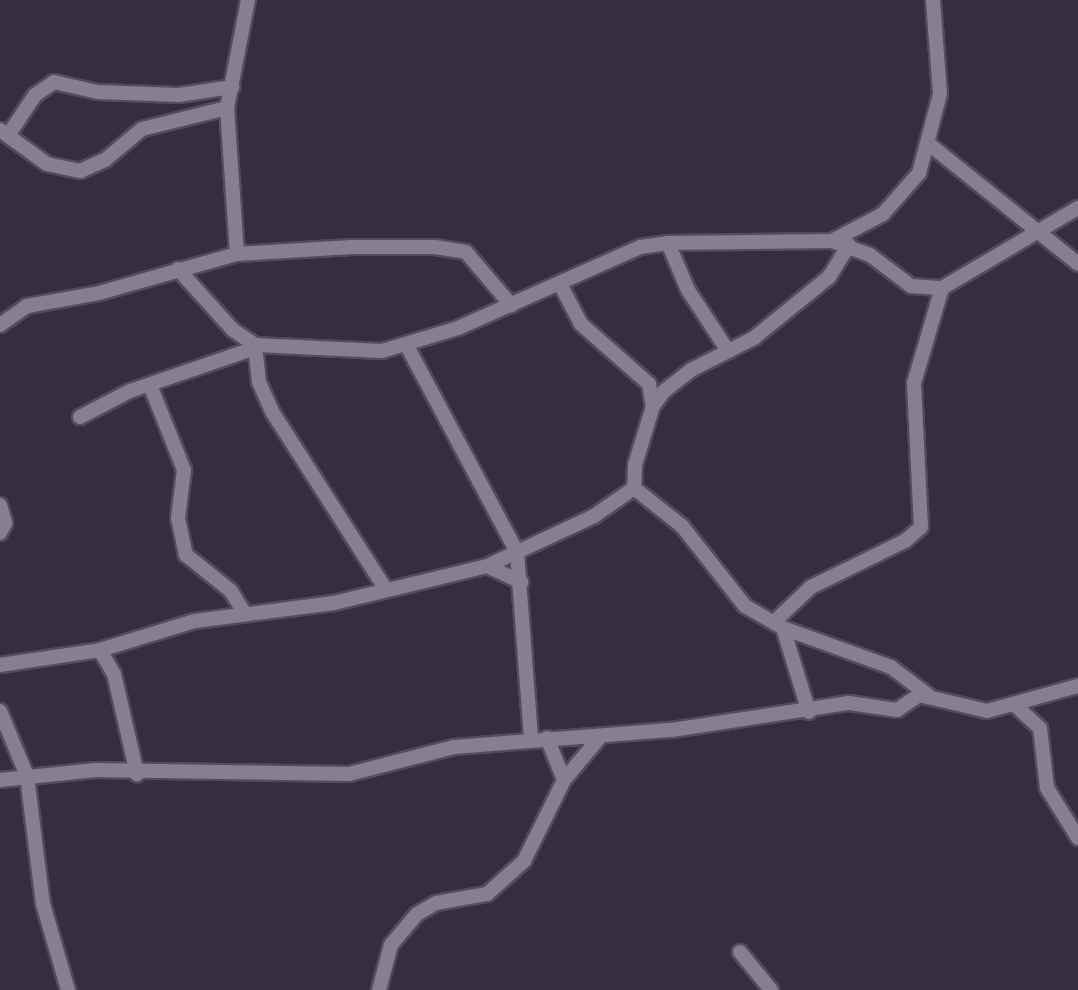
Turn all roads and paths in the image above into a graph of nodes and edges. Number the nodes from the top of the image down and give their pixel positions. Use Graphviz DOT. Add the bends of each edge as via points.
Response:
graph roads {
  1 [pos="248,0"];
  2 [pos="933,0"];
  3 [pos="232,87"];
  4 [pos="227,108"];
  5 [pos="5,132"];
  6 [pos="929,144"];
  7 [pos="1078,208"];
  8 [pos="1037,233"];
  9 [pos="832,241"];
  10 [pos="668,243"];
  11 [pos="849,246"];
  12 [pos="237,254"];
  13 [pos="1078,264"];
  14 [pos="178,269"];
  15 [pos="560,284"];
  16 [pos="942,288"];
  17 [pos="511,305"];
  18 [pos="0,325"];
  19 [pos="407,346"];
  20 [pos="255,347"];
  21 [pos="728,351"];
  22 [pos="150,385"];
  23 [pos="653,406"];
  24 [pos="80,417"];
  25 [pos="634,488"];
  26 [pos="0,505"];
  27 [pos="0,533"];
  28 [pos="518,552"];
  29 [pos="487,566"];
  30 [pos="521,582"];
  31 [pos="385,588"];
  32 [pos="243,611"];
  33 [pos="778,625"];
  34 [pos="100,650"];
  35 [pos="0,665"];
  36 [pos="1078,686"];
  37 [pos="932,698"];
  38 [pos="1015,705"];
  39 [pos="0,711"];
  40 [pos="809,711"];
  41 [pos="600,737"];
  42 [pos="547,738"];
  43 [pos="531,739"];
  44 [pos="137,774"];
  45 [pos="27,776"];
  46 [pos="0,780"];
  47 [pos="564,780"];
  48 [pos="1072,814"];
  49 [pos="1078,838"];
  50 [pos="740,952"];
  51 [pos="68,990"];
  52 [pos="379,990"];
  53 [pos="771,990"];
  1 -- 3 [label="street"];
  2 -- 6 [label="street" via="940,94"];
  3 -- 4 [label="street"];
  3 -- 5 [label="street" via="179,95 98,92 54,82 34,95"];
  4 -- 5 [label="street" via="142,129 105,160 80,171 47,164"];
  4 -- 12 [label="street"];
  6 -- 8 [label="street"];
  6 -- 9 [label="street" via="919,173 900,198 862,228"];
  7 -- 8 [label="street"];
  8 -- 13 [label="street"];
  8 -- 16 [label="street"];
  9 -- 10 [label="street"];
  9 -- 11 [label="street"];
  10 -- 15 [label="street" via="640,247"];
  10 -- 21 [label="street" via="688,290"];
  11 -- 16 [label="street" via="911,286"];
  11 -- 21 [label="street" via="829,277 754,338"];
  12 -- 14 [label="street"];
  12 -- 17 [label="street" via="352,248 456,250 466,252 489,275"];
  14 -- 18 [label="street" via="99,293 27,306"];
  14 -- 20 [label="street" via="233,330"];
  15 -- 17 [label="street"];
  15 -- 23 [label="street" via="581,324 649,384"];
  16 -- 33 [label="street" via="914,383 921,527 905,541 811,587"];
  17 -- 19 [label="street"];
  19 -- 20 [label="street" via="352,351"];
  19 -- 28 [label="street"];
  20 -- 22 [label="street"];
  20 -- 31 [label="street" via="259,382 273,413"];
  21 -- 23 [label="street" via="691,370"];
  22 -- 24 [label="street"];
  22 -- 32 [label="street" via="184,470 178,518 186,555 231,591"];
  23 -- 25 [label="street" via="635,465"];
  25 -- 28 [label="street" via="608,508"];
  25 -- 33 [label="street" via="682,526 745,606"];
  26 -- 27 [label="street" via="5,523"];
  28 -- 29 [label="street"];
  28 -- 30 [label="street"];
  29 -- 30 [label="street"];
  29 -- 31 [label="street"];
  30 -- 43 [label="street"];
  31 -- 32 [label="street" via="334,603"];
  32 -- 34 [label="street"];
  33 -- 37 [label="street" via="891,667"];
  33 -- 40 [label="street"];
  34 -- 35 [label="street"];
  34 -- 44 [label="street" via="114,674"];
  36 -- 38 [label="street"];
  37 -- 38 [label="street" via="987,711"];
  37 -- 40 [label="street" via="919,695 897,710 849,704"];
  38 -- 48 [label="street" via="1040,728 1047,788"];
  39 -- 45 [label="street"];
  40 -- 41 [label="street"];
  41 -- 42 [label="street"];
  41 -- 47 [label="street"];
  42 -- 43 [label="street"];
  42 -- 47 [label="street"];
  43 -- 44 [label="street" via="420,752 349,774 214,768"];
  44 -- 45 [label="street" via="95,770"];
  45 -- 46 [label="street"];
  45 -- 51 [label="street" via="43,904"];
  47 -- 52 [label="street" via="524,861 487,894 436,903 417,914 392,945"];
  48 -- 49 [label="street"];
  50 -- 53 [label="street"];
}
